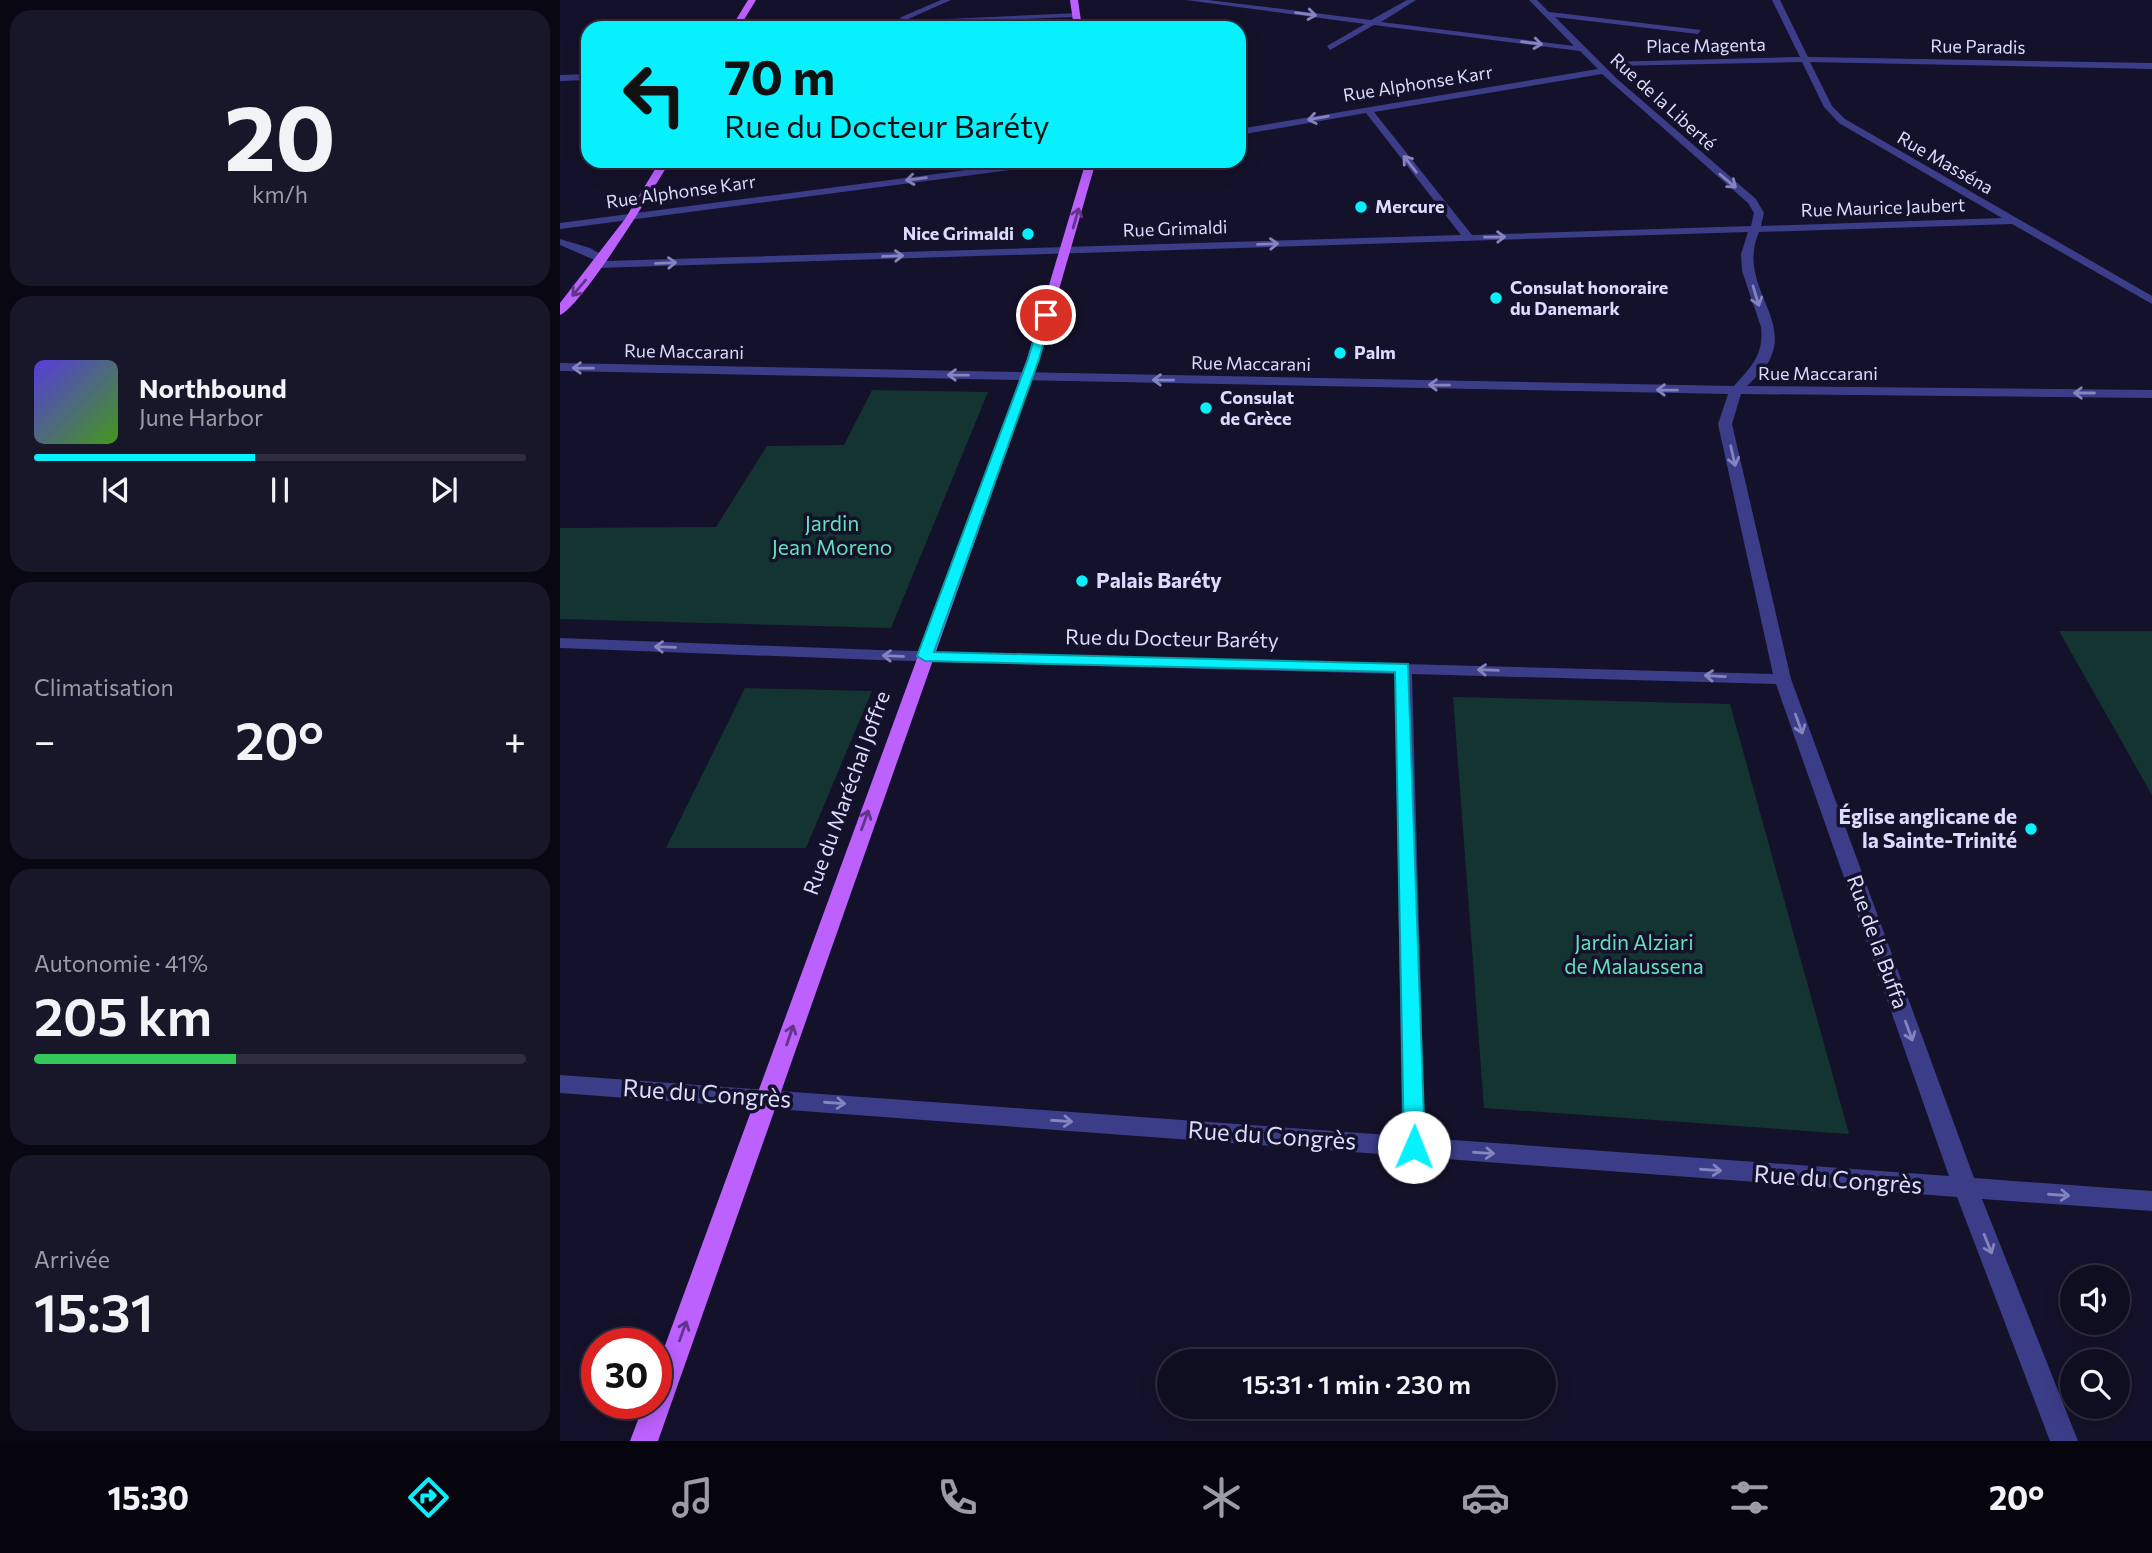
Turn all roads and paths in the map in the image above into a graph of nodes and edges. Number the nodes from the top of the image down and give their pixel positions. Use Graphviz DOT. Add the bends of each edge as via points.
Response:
graph roads {
  1 [pos="753,0"];
  2 [pos="947,0"];
  3 [pos="1074,0"];
  4 [pos="1190,0"];
  5 [pos="1412,0"];
  6 [pos="1534,0"];
  7 [pos="1776,0"];
  8 [pos="1546,13"];
  9 [pos="1076,15"];
  10 [pos="740,21"];
  11 [pos="895,21"];
  12 [pos="936,21"];
  13 [pos="1077,21"];
  14 [pos="1374,22"];
  15 [pos="1698,32"];
  16 [pos="1330,48"];
  17 [pos="1580,49"];
  18 [pos="1803,60"];
  19 [pos="2152,66"];
  20 [pos="1607,67"];
  21 [pos="581,77"];
  22 [pos="560,78"];
  23 [pos="1368,110"];
  24 [pos="1246,131"];
  25 [pos="661,168"];
  26 [pos="1003,168"];
  27 [pos="1089,168"];
  28 [pos="631,216"];
  29 [pos="2014,221"];
  30 [pos="560,226"];
  31 [pos="1754,231"];
  32 [pos="1468,237"];
  33 [pos="560,242"];
  34 [pos="1066,250"];
  35 [pos="600,262"];
  36 [pos="2152,301"];
  37 [pos="560,311"];
  38 [pos="560,368"];
  39 [pos="1026,377"];
  40 [pos="1735,391"];
  41 [pos="2152,394"];
  42 [pos="560,643"];
  43 [pos="925,656"];
  44 [pos="1403,667"];
  45 [pos="1783,679"];
  46 [pos="560,1084"];
  47 [pos="767,1099"];
  48 [pos="1414,1147"];
  49 [pos="1966,1189"];
  50 [pos="2152,1201"];
  51 [pos="644,1441"];
  52 [pos="2064,1441"];
  1 -- 10 [label="main road"];
  2 -- 11 [label="street"];
  3 -- 9 [label="main road"];
  4 -- 14 [label="street, one-way"];
  5 -- 14 [label="street"];
  6 -- 8 [label="street, Rue de la Liberté"];
  7 -- 18 [label="street, Rue Masséna"];
  8 -- 15 [label="street"];
  8 -- 17 [label="street, Rue de la Liberté"];
  9 -- 12 [label="street"];
  9 -- 13 [label="main road"];
  14 -- 16 [label="street"];
  14 -- 17 [label="street, one-way"];
  17 -- 20 [label="street, Rue de la Liberté"];
  18 -- 19 [label="street, Rue Paradis"];
  18 -- 20 [label="street, Place Magenta"];
  18 -- 29 [label="street, Rue Masséna" via="1828,107 1842,121"];
  20 -- 23 [label="street, Rue Alphonse Karr"];
  20 -- 31 [label="street, Rue de la Liberté, one-way" via="1752,201 1759,213"];
  21 -- 22 [label="street"];
  23 -- 24 [label="street, Rue Alphonse Karr, one-way"];
  32 -- 23 [label="street, one-way"];
  25 -- 28 [label="main road"];
  26 -- 28 [label="street, Rue Alphonse Karr, one-way"];
  34 -- 27 [label="main road, Rue du Maréchal Joffre, one-way"];
  28 -- 30 [label="street, Rue Alphonse Karr"];
  28 -- 35 [label="main road"];
  29 -- 31 [label="street, Rue Maurice Jaubert"];
  29 -- 36 [label="street, Rue Masséna"];
  32 -- 31 [label="street, Rue Grimaldi, one-way"];
  31 -- 40 [label="street, Rue de la Liberté, one-way" via="1746,261 1765,324 1767,351"];
  34 -- 32 [label="street, Rue Grimaldi, one-way"];
  33 -- 35 [label="street" via="586,250"];
  35 -- 34 [label="street, Rue Grimaldi, one-way"];
  34 -- 39 [label="main road, Rue du Maréchal Joffre"];
  35 -- 37 [label="main road, one-way"];
  39 -- 38 [label="street, Rue Maccarani, one-way"];
  40 -- 39 [label="street, Rue Maccarani, one-way"];
  39 -- 43 [label="main road, Rue du Maréchal Joffre"];
  41 -- 40 [label="street, Rue Maccarani, one-way"];
  40 -- 45 [label="street, Rue de la Buffa, one-way" via="1725,424"];
  43 -- 42 [label="street, Rue du Docteur Baréty, one-way"];
  43 -- 44 [label="street, Rue du Docteur Baréty"];
  47 -- 43 [label="main road, Rue du Maréchal Joffre, one-way"];
  45 -- 44 [label="street, Rue du Docteur Baréty, one-way"];
  44 -- 48 [label="street"];
  45 -- 49 [label="street, Rue de la Buffa, one-way"];
  46 -- 47 [label="street, Rue du Congrès"];
  47 -- 48 [label="street, Rue du Congrès, one-way"];
  51 -- 47 [label="main road, Rue du Maréchal Joffre, one-way"];
  48 -- 49 [label="street, Rue du Congrès, one-way"];
  49 -- 50 [label="street, Rue du Congrès, one-way"];
  49 -- 52 [label="street, Rue de la Buffa, one-way"];
}
